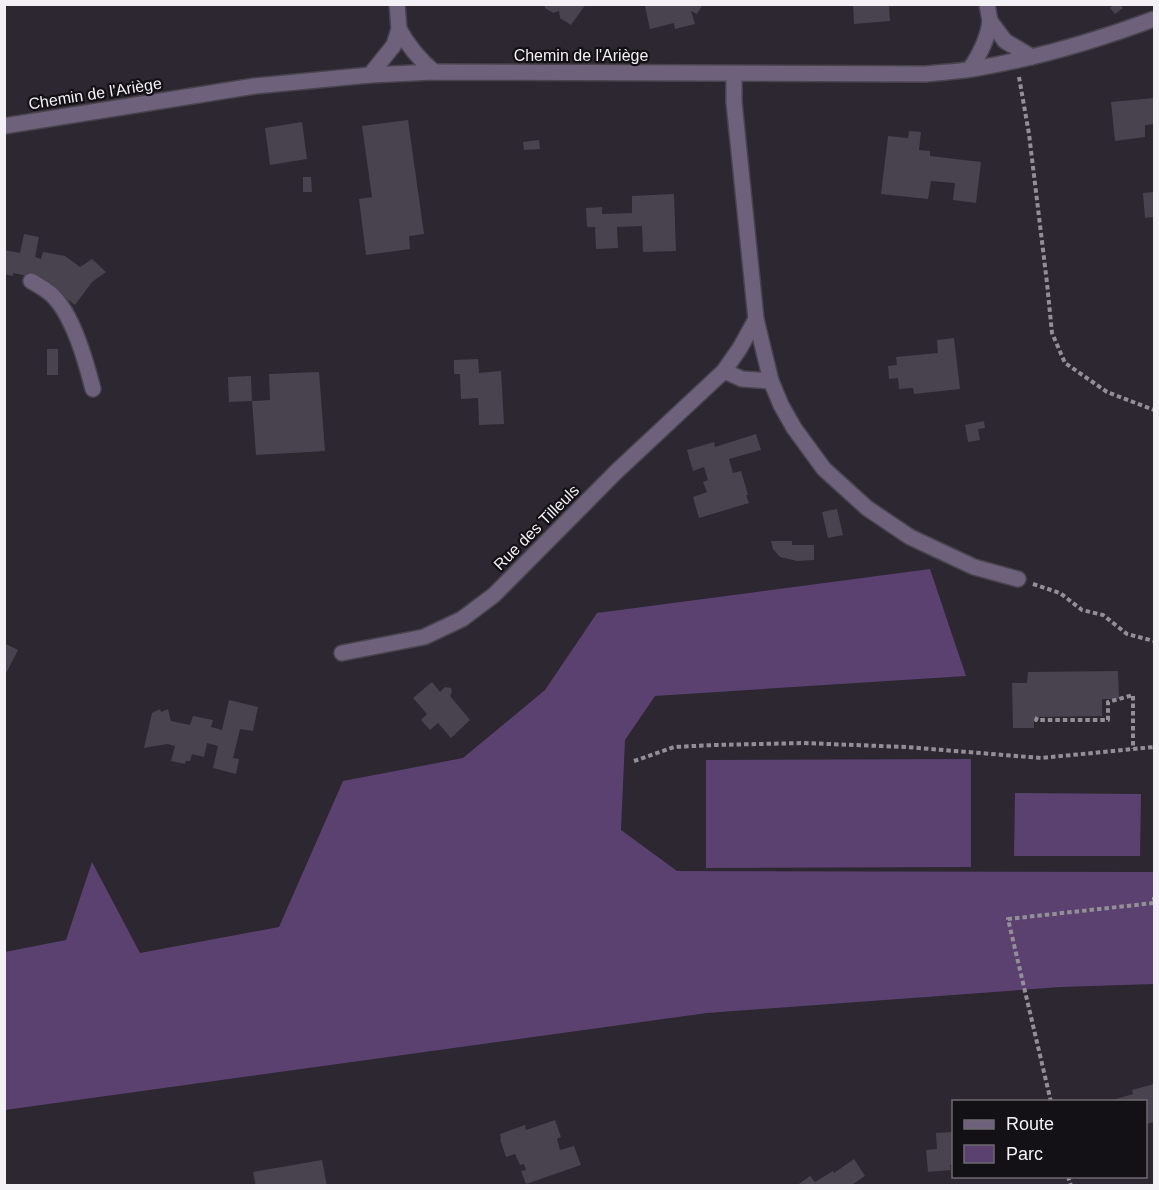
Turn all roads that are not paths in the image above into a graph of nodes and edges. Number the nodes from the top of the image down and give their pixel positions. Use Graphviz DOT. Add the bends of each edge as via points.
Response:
graph roads {
  1 [pos="397,4"];
  2 [pos="987,4"];
  3 [pos="1155,19"];
  4 [pos="990,21"];
  5 [pos="399,28"];
  6 [pos="1032,57"];
  7 [pos="970,69"];
  8 [pos="434,72"];
  9 [pos="734,74"];
  10 [pos="370,75"];
  11 [pos="4,126"];
  12 [pos="31,281"];
  13 [pos="756,319"];
  14 [pos="724,371"];
  15 [pos="771,381"];
  16 [pos="93,389"];
  17 [pos="1018,579"];
  18 [pos="342,653"];
  1 -- 5 [label="street"];
  2 -- 4 [label="street"];
  3 -- 6 [label="street, Chemin de l'Ariège"];
  4 -- 6 [label="street" via="1005,41"];
  4 -- 7 [label="street" via="985,43"];
  5 -- 8 [label="street" via="418,58"];
  5 -- 10 [label="street" via="394,45"];
  6 -- 7 [label="street, Chemin de l'Ariège"];
  7 -- 9 [label="street, Chemin de l'Ariège" via="926,74"];
  8 -- 9 [label="street, Chemin de l'Ariège"];
  8 -- 10 [label="street, Chemin de l'Ariège"];
  9 -- 13 [label="street"];
  10 -- 11 [label="street, Chemin de l'Ariège" via="255,86"];
  12 -- 16 [label="street" via="51,294 61,307 75,332"];
  13 -- 14 [label="street, Rue des Tilleuls"];
  13 -- 15 [label="street"];
  14 -- 15 [label="street" via="742,379"];
  14 -- 18 [label="street, Rue des Tilleuls" via="616,471 494,595 462,619 424,637"];
  15 -- 17 [label="street" via="794,428 824,469 867,508 910,537 974,567"];
}
